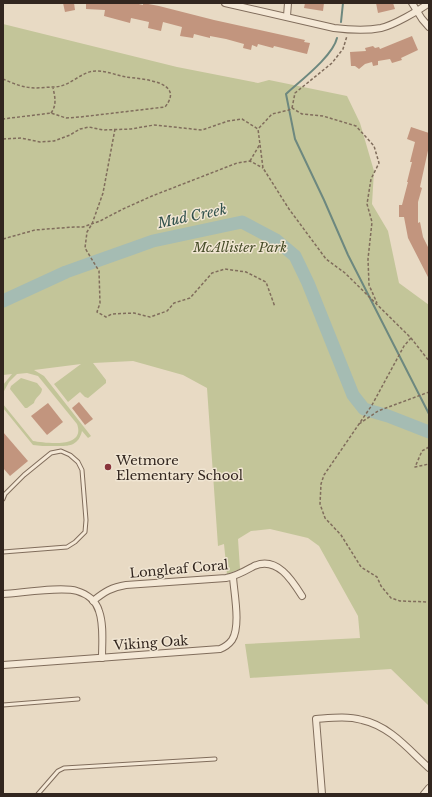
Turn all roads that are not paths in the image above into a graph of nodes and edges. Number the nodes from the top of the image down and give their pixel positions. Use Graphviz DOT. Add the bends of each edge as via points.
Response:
graph roads {
  1 [pos="225,3"];
  2 [pos="288,3"];
  3 [pos="412,3"];
  4 [pos="429,3"];
  5 [pos="417,11"];
  6 [pos="287,16"];
  7 [pos="429,27"];
  8 [pos="3,499"];
  9 [pos="3,552"];
  10 [pos="233,576"];
  11 [pos="3,594"];
  12 [pos="302,596"];
  13 [pos="93,601"];
  14 [pos="102,658"];
  15 [pos="3,664"];
  16 [pos="78,700"];
  17 [pos="3,705"];
  18 [pos="215,758"];
  19 [pos="429,768"];
  20 [pos="429,788"];
  21 [pos="38,794"];
  22 [pos="322,794"];
  23 [pos="424,794"];
  1 -- 6 [label="street"];
  2 -- 6 [label="street"];
  3 -- 5 [label="street"];
  4 -- 5 [label="street"];
  5 -- 6 [label="street" via="383,28 369,30 334,28"];
  5 -- 7 [label="street"];
  8 -- 9 [label="lane" via="24,475 51,453 61,451 70,455 82,470 85,532 76,542 67,547"];
  10 -- 12 [label="street, Longleaf Coral" via="259,564 270,564 286,573"];
  10 -- 13 [label="street, Longleaf Coral" via="115,586"];
  10 -- 14 [label="street, Viking Oak" via="235,632 233,639 224,648"];
  11 -- 13 [label="street" via="72,590 87,595"];
  13 -- 14 [label="street" via="101,620"];
  14 -- 15 [label="street, Viking Oak"];
  16 -- 17 [label="lane"];
  18 -- 21 [label="lane" via="64,768 58,771"];
  19 -- 22 [label="street" via="390,733 377,725 354,718 316,719"];
  20 -- 23 [label="street"];
}
